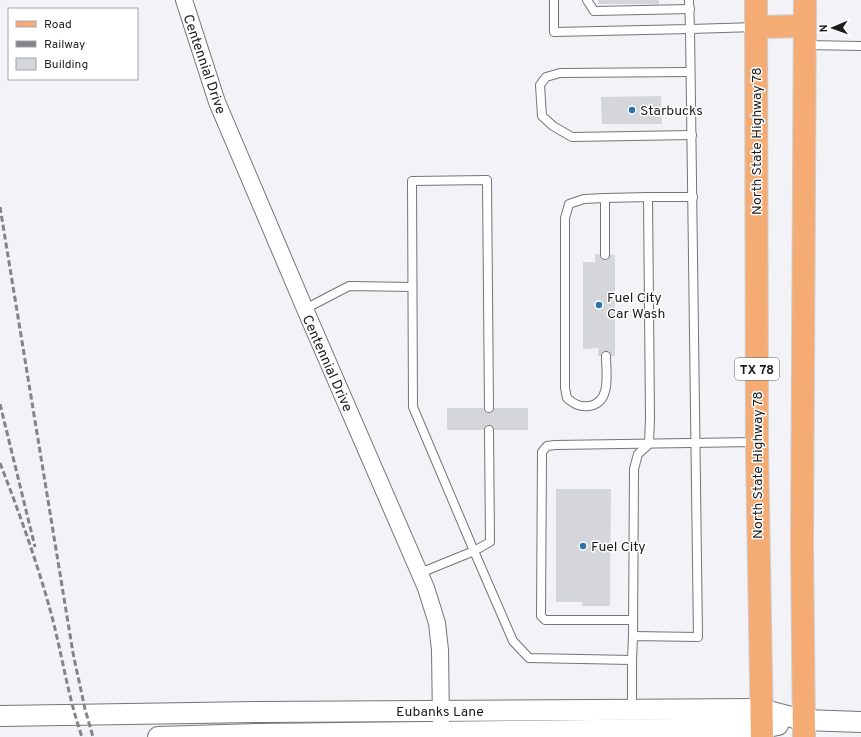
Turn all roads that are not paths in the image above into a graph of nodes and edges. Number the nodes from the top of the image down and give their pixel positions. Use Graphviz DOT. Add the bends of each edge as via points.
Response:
graph roads {
  1 [pos="184,0"];
  2 [pos="554,0"];
  3 [pos="587,0"];
  4 [pos="689,0"];
  5 [pos="756,0"];
  6 [pos="805,0"];
  7 [pos="690,9"];
  8 [pos="756,27"];
  9 [pos="690,29"];
  10 [pos="805,35"];
  11 [pos="861,46"];
  12 [pos="690,72"];
  13 [pos="692,135"];
  14 [pos="648,197"];
  15 [pos="693,197"];
  16 [pos="605,198"];
  17 [pos="605,255"];
  18 [pos="412,287"];
  19 [pos="304,309"];
  20 [pos="606,356"];
  21 [pos="489,408"];
  22 [pos="489,430"];
  23 [pos="757,442"];
  24 [pos="696,443"];
  25 [pos="649,444"];
  26 [pos="474,551"];
  27 [pos="420,573"];
  28 [pos="632,620"];
  29 [pos="633,636"];
  30 [pos="632,660"];
  31 [pos="441,711"];
  32 [pos="0,716"];
  33 [pos="639,721"];
  34 [pos="861,722"];
  35 [pos="761,724"];
  36 [pos="804,728"];
  37 [pos="441,733"];
  38 [pos="158,737"];
  1 -- 19 [label="street, Centennial Drive" via="217,102"];
  2 -- 9 [label="lane" via="554,32"];
  3 -- 7 [label="lane" via="594,11"];
  4 -- 7 [label="lane"];
  5 -- 8 [label="main road, North State Highway 78 / TX 78"];
  6 -- 10 [label="main road"];
  7 -- 9 [label="lane"];
  8 -- 9 [label="lane"];
  8 -- 10 [label="main road"];
  8 -- 23 [label="main road, North State Highway 78 / TX 78"];
  9 -- 12 [label="lane"];
  10 -- 11 [label="lane"];
  10 -- 36 [label="main road" via="802,545"];
  12 -- 13 [label="lane"];
  12 -- 13 [label="lane" via="560,73 546,77 540,85 542,116 572,137"];
  13 -- 15 [label="lane"];
  14 -- 15 [label="lane"];
  14 -- 16 [label="lane"];
  14 -- 25 [label="lane"];
  15 -- 24 [label="lane"];
  16 -- 17 [label="lane"];
  16 -- 20 [label="lane" via="584,199 569,204 565,218 565,388 567,398 576,405 594,405 601,401 606,389"];
  18 -- 19 [label="lane" via="349,286"];
  18 -- 21 [label="lane" via="412,181 487,180"];
  18 -- 26 [label="lane" via="413,407"];
  19 -- 27 [label="street, Centennial Drive"];
  22 -- 26 [label="lane" via="490,542"];
  23 -- 24 [label="lane"];
  23 -- 35 [label="main road, North State Highway 78 / TX 78"];
  24 -- 25 [label="lane"];
  24 -- 29 [label="lane" via="698,637"];
  25 -- 28 [label="lane" via="638,454 634,469"];
  25 -- 28 [label="lane" via="547,446 542,452 540,462 541,616 545,620"];
  26 -- 27 [label="lane"];
  26 -- 30 [label="lane" via="513,641 529,658"];
  27 -- 31 [label="street, Centennial Drive" via="437,623"];
  28 -- 29 [label="lane"];
  29 -- 30 [label="lane"];
  30 -- 33 [label="lane"];
  31 -- 32 [label="street, Eubanks Lane"];
  31 -- 33 [label="street, Eubanks Lane"];
  31 -- 37 [label="street, Centennial Drive"];
  33 -- 35 [label="street, Eubanks Lane"];
  33 -- 37 [label="street, Eubanks Lane"];
  34 -- 36 [label="street, Eubanks Lane"];
  35 -- 36 [label="street, Eubanks Lane"];
  37 -- 38 [label="street, Eubanks Lane"];
}
